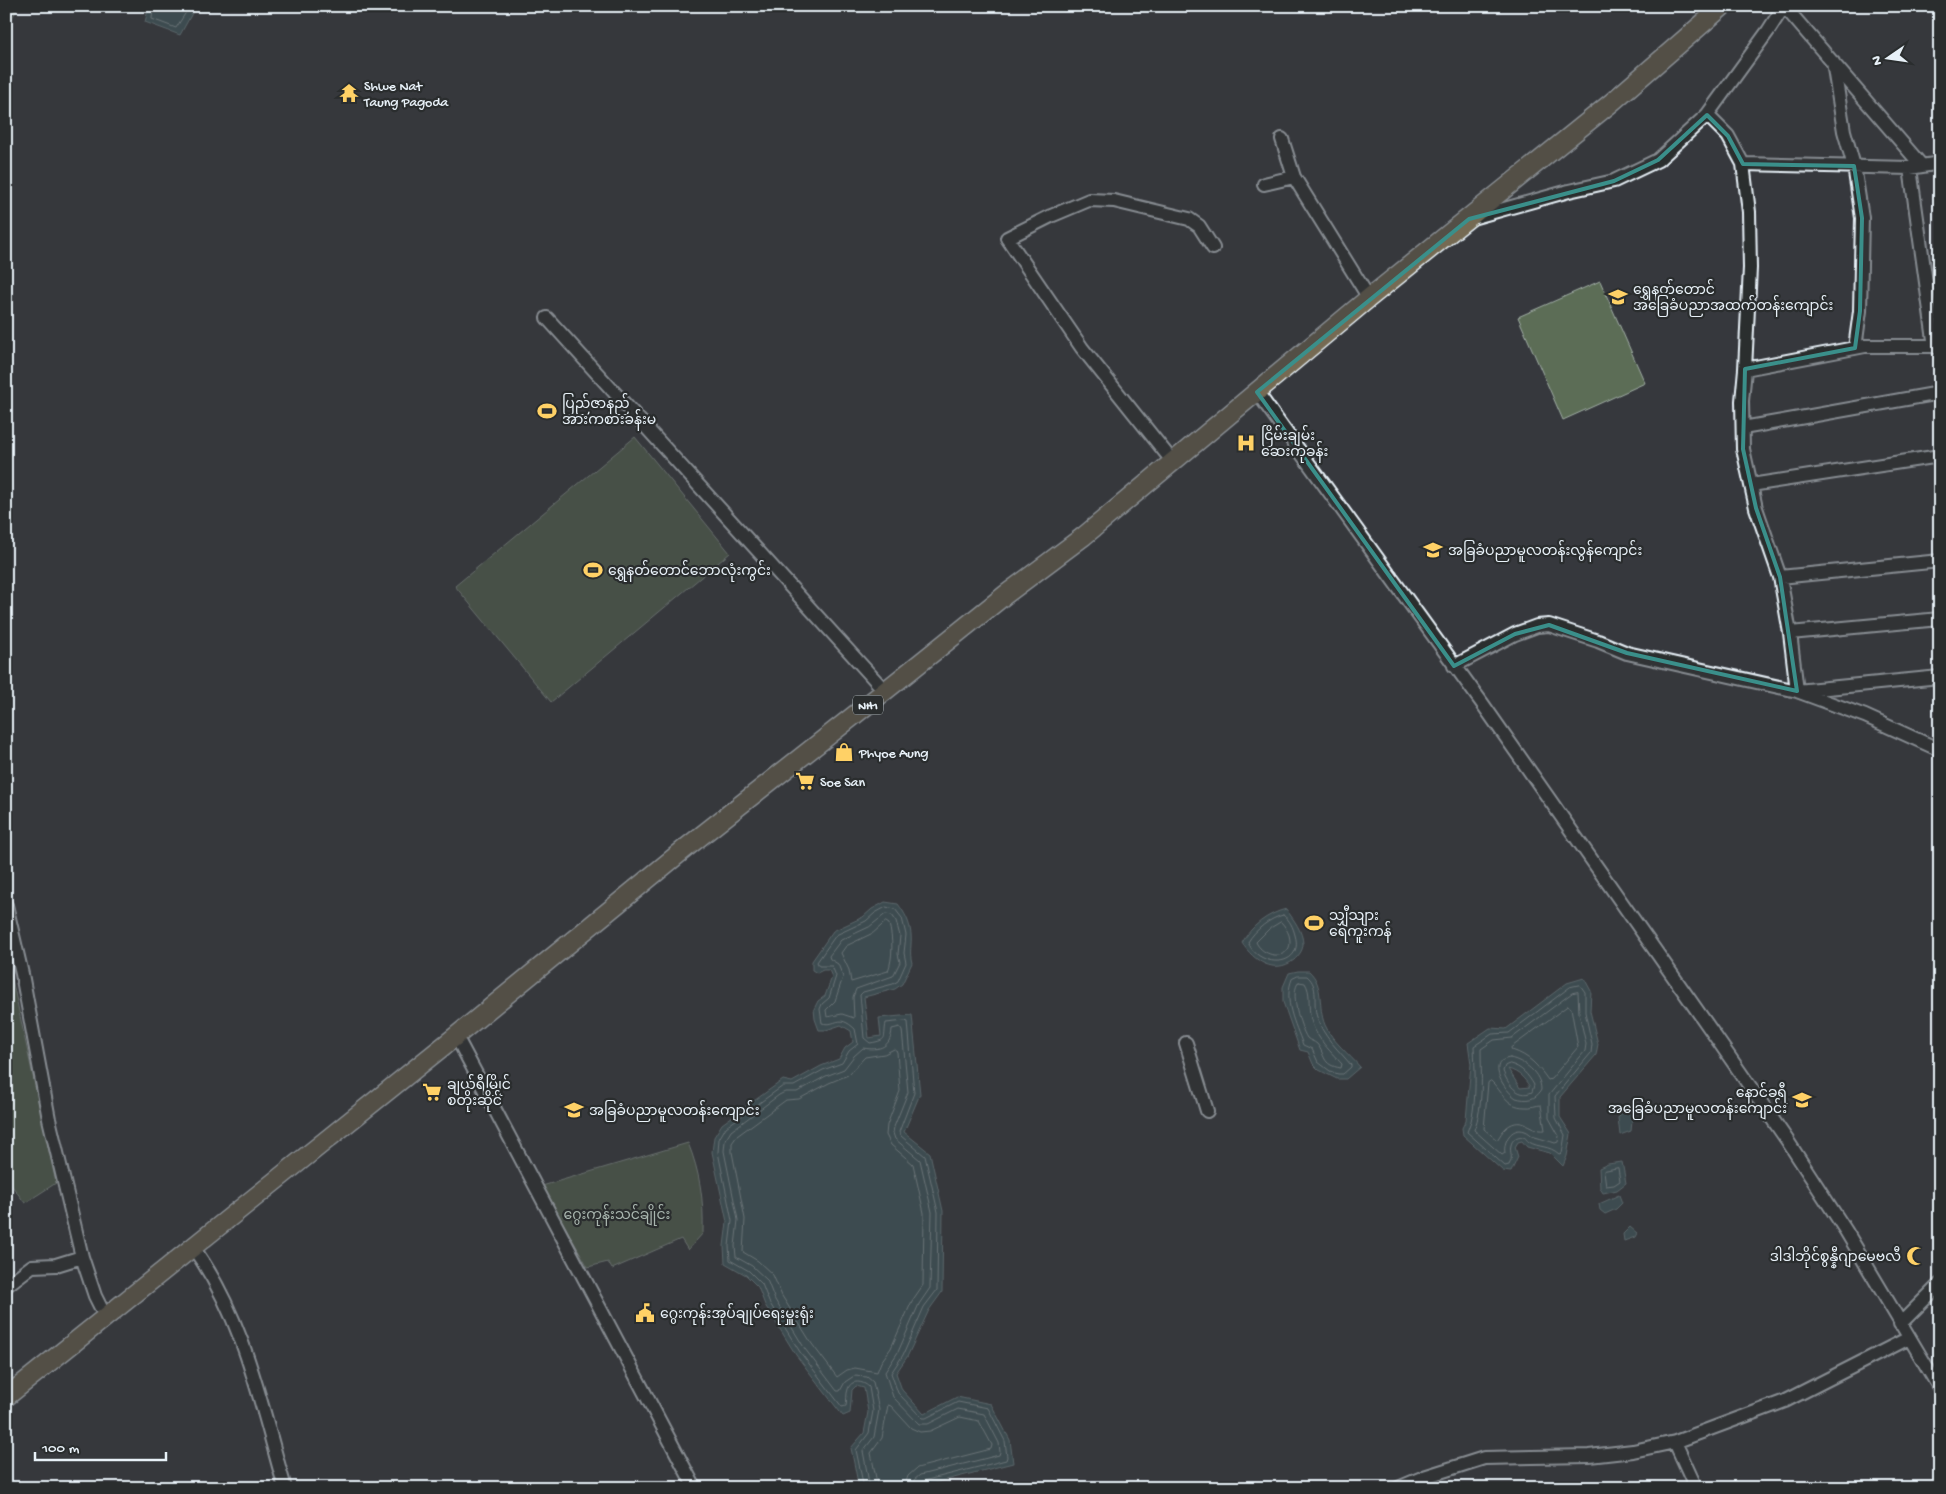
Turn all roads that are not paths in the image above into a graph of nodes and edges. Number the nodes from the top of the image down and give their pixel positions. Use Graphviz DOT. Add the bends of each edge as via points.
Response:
graph roads {
  1 [pos="1723,6"];
  2 [pos="1784,6"];
  3 [pos="1833,62"];
  4 [pos="1707,115"];
  5 [pos="1282,140"];
  6 [pos="1940,163"];
  7 [pos="1743,164"];
  8 [pos="1854,166"];
  9 [pos="1916,167"];
  10 [pos="1294,177"];
  11 [pos="1264,184"];
  12 [pos="1469,219"];
  13 [pos="1213,248"];
  14 [pos="1369,298"];
  15 [pos="547,318"];
  16 [pos="1937,346"];
  17 [pos="1855,348"];
  18 [pos="1745,369"];
  19 [pos="1257,392"];
  20 [pos="1940,393"];
  21 [pos="1743,428"];
  22 [pos="1940,456"];
  23 [pos="1173,462"];
  24 [pos="1751,485"];
  25 [pos="1940,561"];
  26 [pos="1780,577"];
  27 [pos="1940,619"];
  28 [pos="1790,634"];
  29 [pos="1454,666"];
  30 [pos="1940,677"];
  31 [pos="885,691"];
  32 [pos="1797,691"];
  33 [pos="1940,750"];
  34 [pos="6,905"];
  35 [pos="456,1036"];
  36 [pos="1186,1043"];
  37 [pos="1207,1112"];
  38 [pos="192,1246"];
  39 [pos="82,1258"];
  40 [pos="1940,1284"];
  41 [pos="6,1286"];
  42 [pos="106,1318"];
  43 [pos="1900,1324"];
  44 [pos="1909,1338"];
  45 [pos="1940,1389"];
  46 [pos="6,1397"];
  47 [pos="1675,1442"];
  48 [pos="285,1488"];
  49 [pos="696,1488"];
  50 [pos="1398,1488"];
  51 [pos="1696,1488"];
  1 -- 12 [label="highway, NH1"];
  2 -- 3 [label="street"];
  2 -- 4 [label="street"];
  3 -- 8 [label="street" via="1844,131"];
  3 -- 9 [label="street"];
  4 -- 7 [label="street" via="1728,136"];
  4 -- 12 [label="street" via="1658,160 1614,181"];
  5 -- 10 [label="street"];
  6 -- 9 [label="street"];
  7 -- 8 [label="street"];
  7 -- 18 [label="street" via="1750,268"];
  8 -- 9 [label="street"];
  8 -- 17 [label="street" via="1862,218 1860,311"];
  9 -- 16 [label="street"];
  10 -- 11 [label="street"];
  10 -- 14 [label="street"];
  12 -- 14 [label="highway, NH1"];
  13 -- 23 [label="street" via="1199,226 1189,219 1114,201 1089,200 1007,238 1082,348"];
  14 -- 19 [label="highway, NH1"];
  15 -- 31 [label="street"];
  16 -- 17 [label="street"];
  17 -- 18 [label="street"];
  18 -- 21 [label="street"];
  19 -- 23 [label="highway, NH1"];
  19 -- 29 [label="street"];
  20 -- 21 [label="street"];
  21 -- 24 [label="street" via="1743,449"];
  22 -- 24 [label="street"];
  23 -- 31 [label="highway, NH1" via="1088,533"];
  24 -- 26 [label="street"];
  25 -- 26 [label="street"];
  26 -- 28 [label="street"];
  27 -- 28 [label="street"];
  28 -- 32 [label="street"];
  29 -- 32 [label="street" via="1515,634 1549,625 1627,653"];
  29 -- 43 [label="street" via="1787,1140 1846,1231"];
  30 -- 32 [label="street"];
  31 -- 35 [label="highway, NH1" via="687,847"];
  32 -- 33 [label="street" via="1865,716"];
  34 -- 39 [label="street" via="49,1119"];
  35 -- 38 [label="highway, NH1"];
  35 -- 49 [label="street"];
  36 -- 37 [label="street"];
  38 -- 42 [label="highway, NH1"];
  38 -- 48 [label="street" via="238,1327"];
  39 -- 41 [label="street" via="56,1265 32,1266"];
  39 -- 42 [label="street" via="94,1296"];
  40 -- 43 [label="street"];
  42 -- 46 [label="highway, NH1"];
  43 -- 44 [label="street"];
  44 -- 45 [label="street"];
  44 -- 47 [label="street" via="1785,1401"];
  47 -- 50 [label="street" via="1589,1456 1484,1458"];
  47 -- 51 [label="street"];
}
